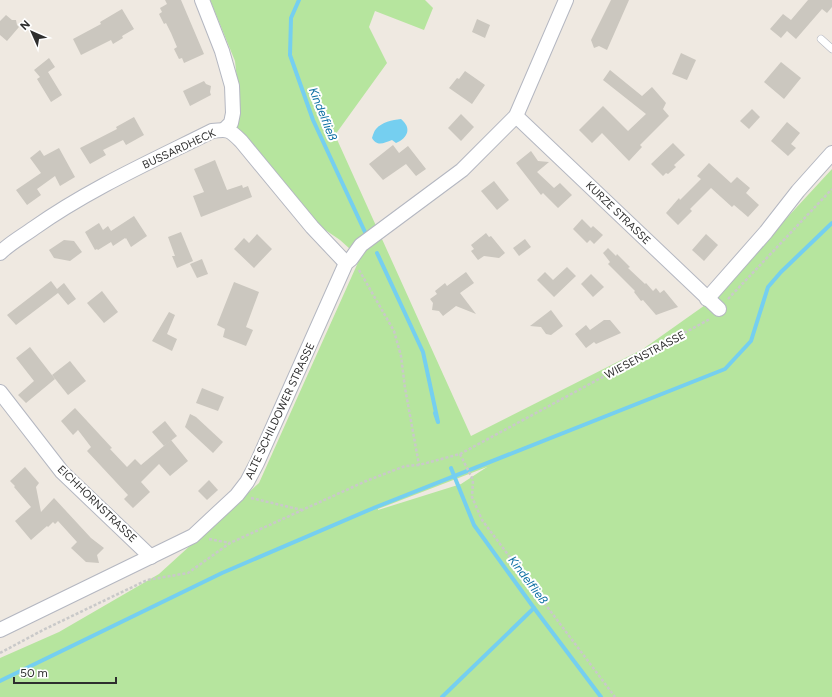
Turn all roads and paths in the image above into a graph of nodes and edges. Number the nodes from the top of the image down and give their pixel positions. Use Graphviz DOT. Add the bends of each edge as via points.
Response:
graph roads {
  1 [pos="202,0"];
  2 [pos="566,0"];
  3 [pos="821,39"];
  4 [pos="832,49"];
  5 [pos="516,116"];
  6 [pos="225,129"];
  7 [pos="832,153"];
  8 [pos="832,189"];
  9 [pos="0,253"];
  10 [pos="349,261"];
  11 [pos="707,299"];
  12 [pos="719,310"];
  13 [pos="0,392"];
  14 [pos="460,454"];
  15 [pos="419,465"];
  16 [pos="237,495"];
  17 [pos="303,510"];
  18 [pos="151,557"];
  19 [pos="0,630"];
  20 [pos="0,653"];
  21 [pos="615,697"];
  1 -- 6 [label="street" via="222,51 232,86 233,113 231,123"];
  2 -- 5 [label="street"];
  3 -- 4 [label="lane"];
  5 -- 10 [label="street, ALTE SCHILDOWER STRASSE" via="462,170 361,245"];
  5 -- 11 [label="street, KURZE STRASSE"];
  6 -- 9 [label="street, BUSSARDHECK" via="212,132 76,201"];
  6 -- 10 [label="street, BUSSARDHECK" via="241,141 312,227"];
  7 -- 11 [label="street"];
  8 -- 12 [label="path, WIESENSTRASSE"];
  10 -- 15 [label="path" via="368,283 394,331 401,356"];
  10 -- 16 [label="street, ALTE SCHILDOWER STRASSE" via="248,482"];
  11 -- 12 [label="street, KURZE STRASSE"];
  12 -- 14 [label="path, WIESENSTRASSE" via="708,321"];
  13 -- 18 [label="street, EICHHORNSTRASSE" via="62,472"];
  14 -- 15 [label="path, WIESENSTRASSE"];
  14 -- 21 [label="path" via="473,480 472,497 482,520"];
  15 -- 17 [label="path, WIESENSTRASSE" via="405,466 366,481"];
  16 -- 17 [label="path"];
  16 -- 18 [label="street, ALTE SCHILDOWER STRASSE" via="193,536"];
  17 -- 20 [label="path, WIESENSTRASSE" via="230,543 188,572 147,580"];
  18 -- 19 [label="street, ALTE SCHILDOWER STRASSE"];
}
